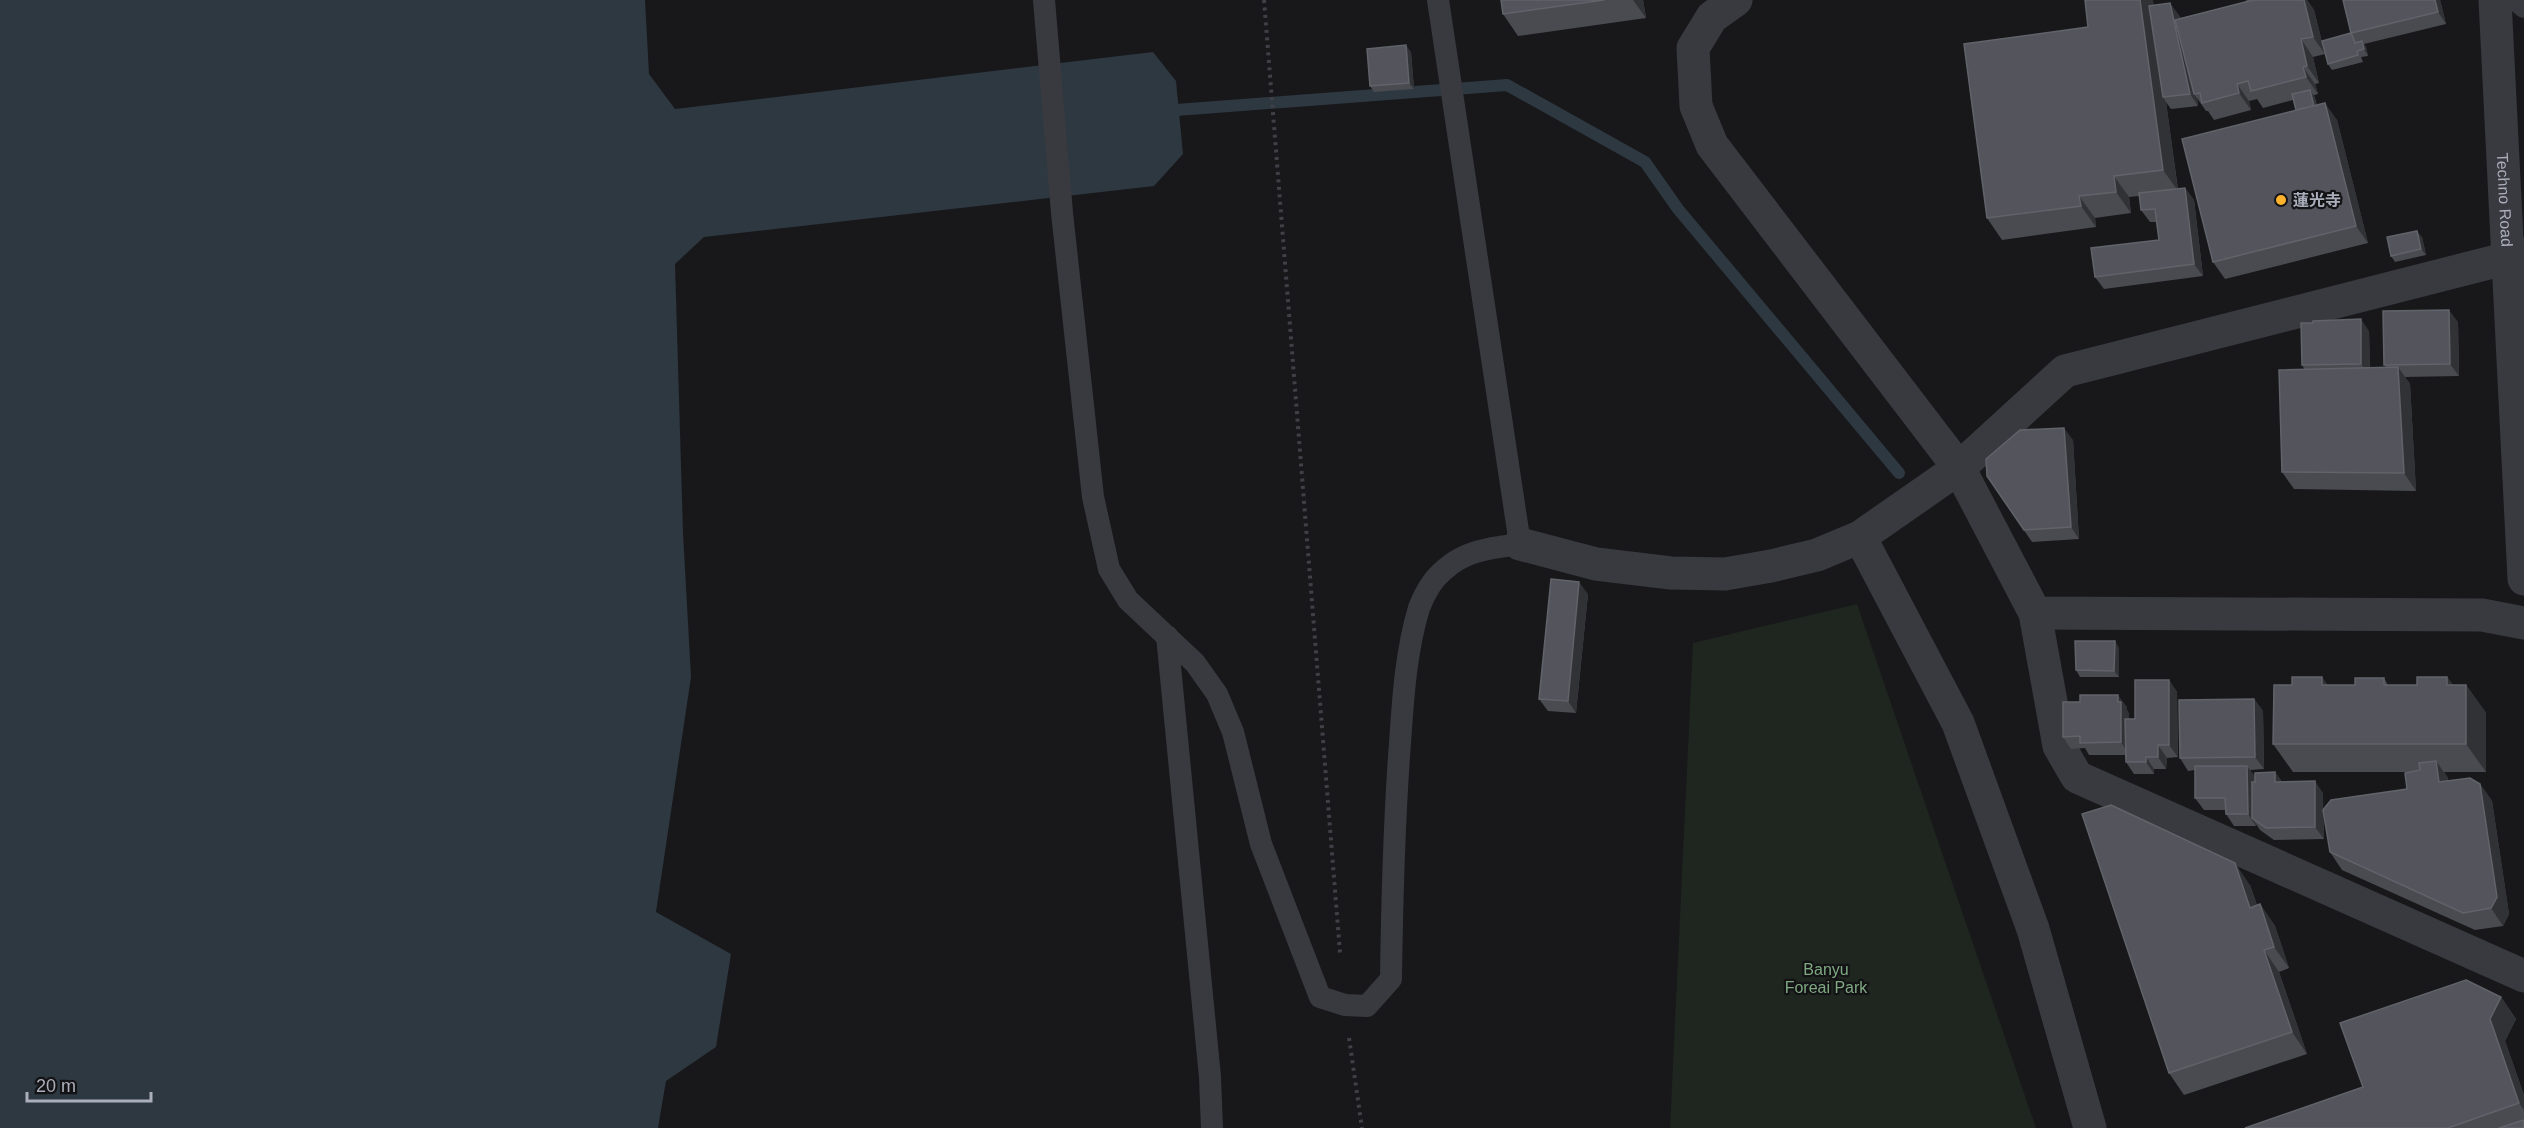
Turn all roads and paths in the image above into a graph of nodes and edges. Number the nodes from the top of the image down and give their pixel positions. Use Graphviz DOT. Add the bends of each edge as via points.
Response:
graph roads {
  1 [pos="1044,0"];
  2 [pos="1264,0"];
  3 [pos="1438,0"];
  4 [pos="1736,0"];
  5 [pos="2495,0"];
  6 [pos="2516,0"];
  7 [pos="2524,8"];
  8 [pos="2517,256"];
  9 [pos="1959,468"];
  10 [pos="1860,537"];
  11 [pos="1520,544"];
  12 [pos="2524,579"];
  13 [pos="2035,613"];
  14 [pos="2524,623"];
  15 [pos="1167,636"];
  16 [pos="2524,976"];
  17 [pos="1345,1005"];
  18 [pos="1212,1128"];
  19 [pos="1362,1128"];
  20 [pos="2090,1128"];
  1 -- 15 [label="lane" via="1093,497 1109,569 1128,600"];
  2 -- 17 [label="path"];
  3 -- 11 [label="lane"];
  4 -- 9 [label="street" via="1712,17 1693,48 1696,106 1712,145"];
  5 -- 8 [label="street, Techno Road"];
  6 -- 7 [label="lane"];
  8 -- 9 [label="street" via="2066,371"];
  8 -- 12 [label="street, Techno Road"];
  9 -- 10 [label="street"];
  9 -- 13 [label="street"];
  10 -- 11 [label="street" via="1817,555 1725,574 1671,573 1596,564"];
  10 -- 20 [label="street" via="1958,723 2033,929"];
  11 -- 17 [label="lane" via="1478,549 1444,569 1420,606 1408,657 1402,711 1394,827 1391,979 1367,1006"];
  13 -- 14 [label="street" via="2482,615"];
  13 -- 16 [label="street" via="2059,746 2077,777"];
  15 -- 17 [label="lane" via="1196,663 1217,694 1233,732 1261,844 1320,997"];
  15 -- 18 [label="lane"];
  17 -- 19 [label="path"];
}
